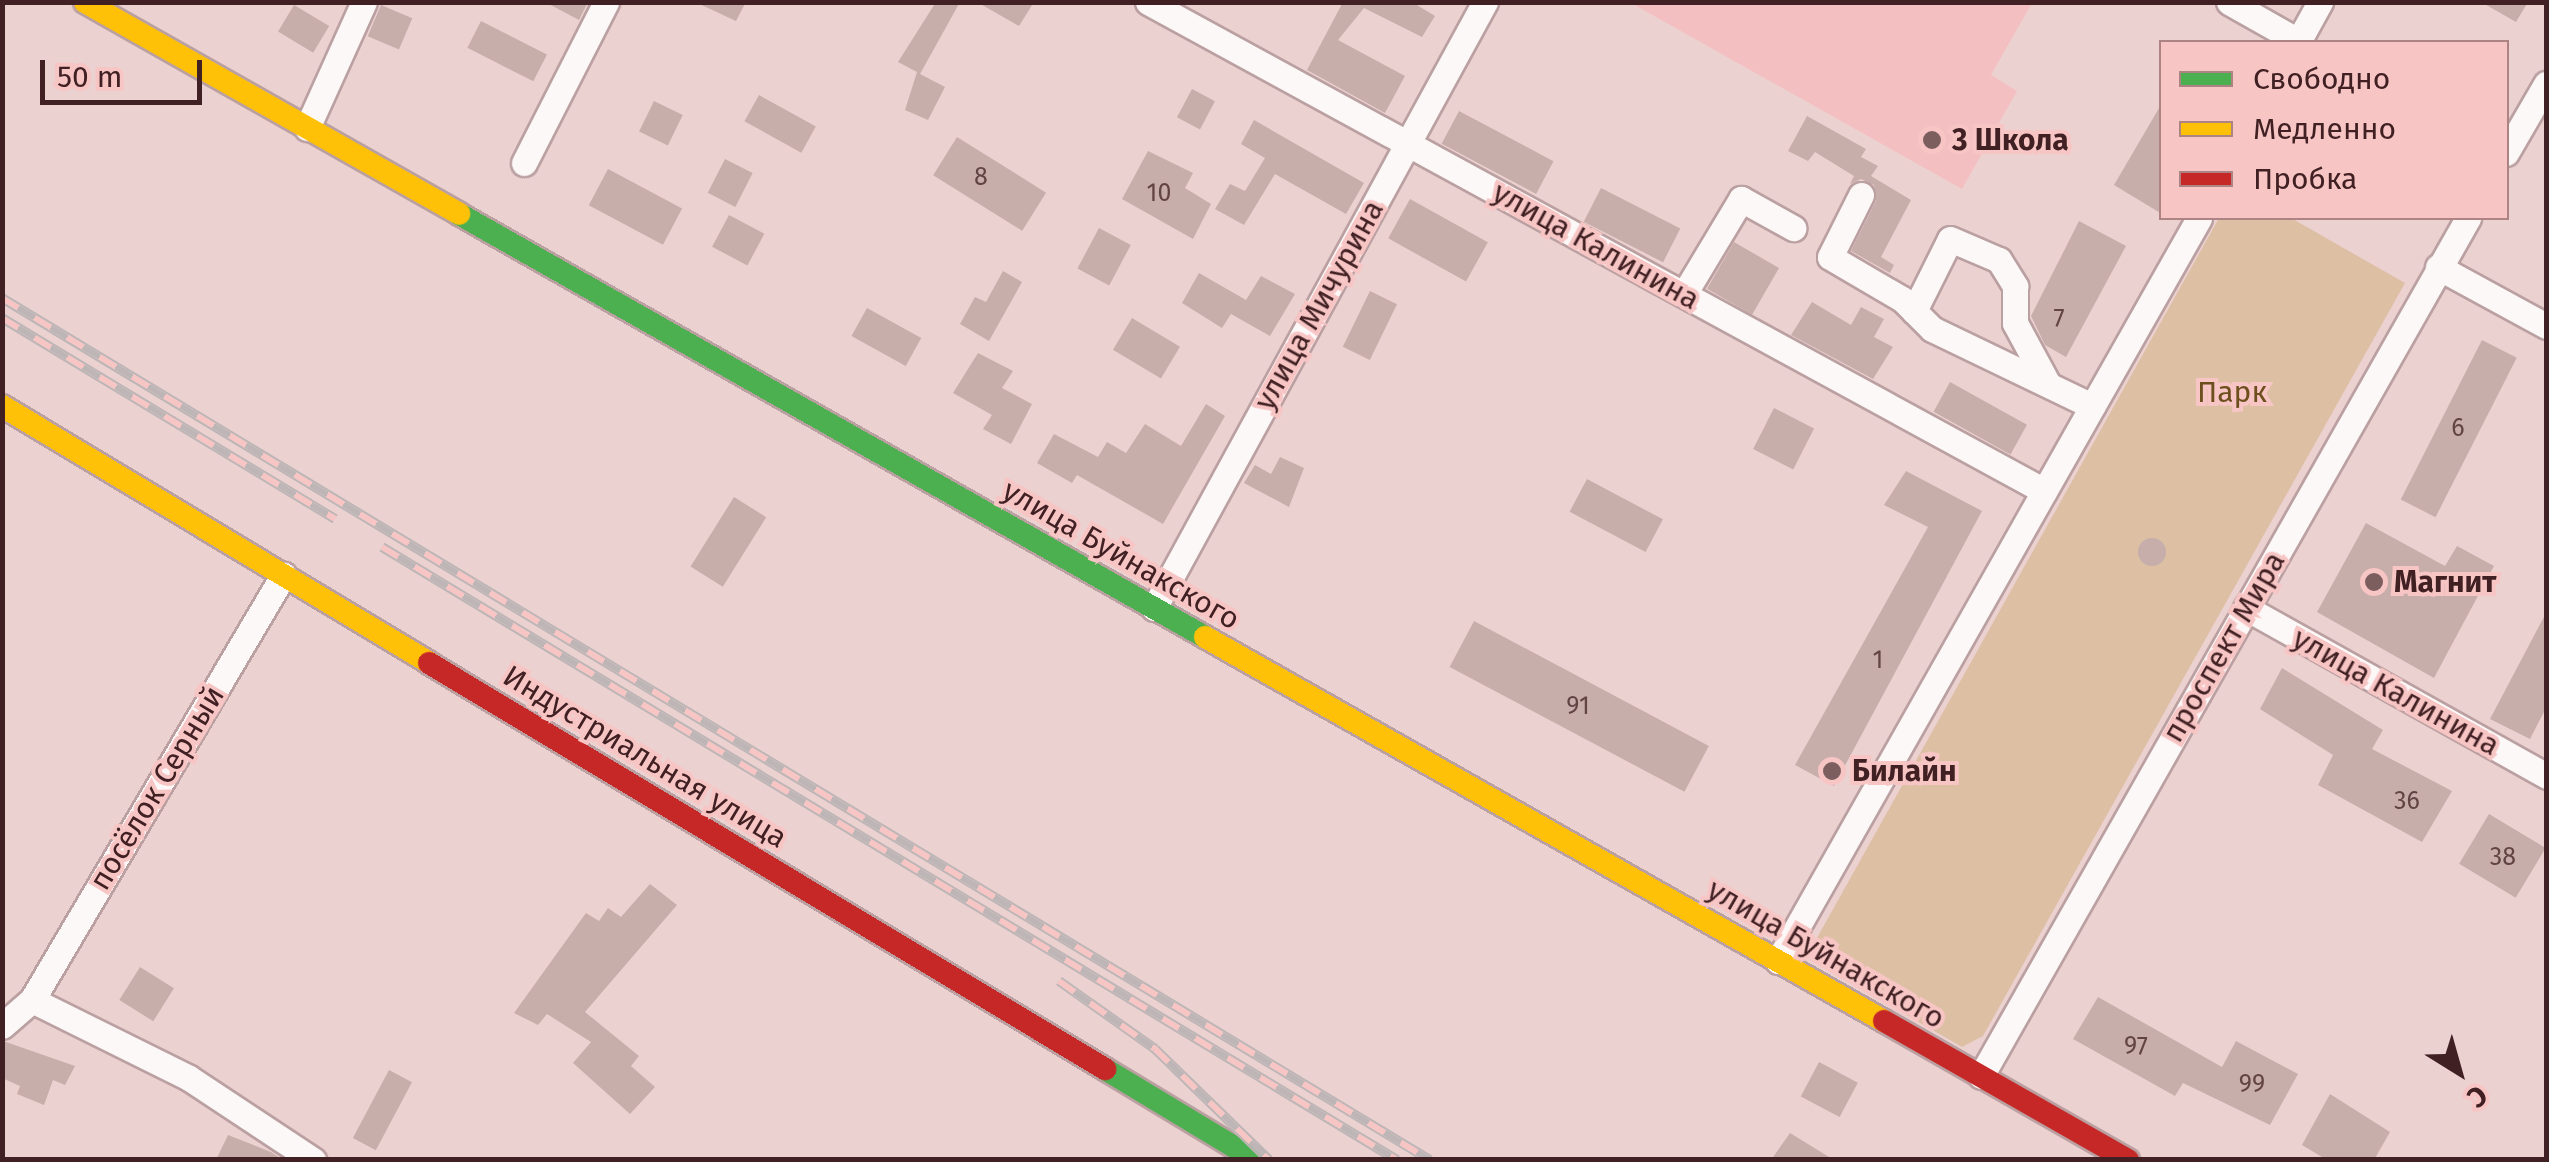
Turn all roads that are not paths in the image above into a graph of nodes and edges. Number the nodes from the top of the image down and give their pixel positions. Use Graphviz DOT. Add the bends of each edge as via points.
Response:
graph roads {
  1 [pos="85,2"];
  2 [pos="364,2"];
  3 [pos="606,2"];
  4 [pos="1148,2"];
  5 [pos="1485,2"];
  6 [pos="2229,2"];
  7 [pos="2320,2"];
  8 [pos="2295,40"];
  9 [pos="2299,40"];
  10 [pos="2546,84"];
  11 [pos="306,128"];
  12 [pos="1408,144"];
  13 [pos="2509,148"];
  14 [pos="524,162"];
  15 [pos="1860,195"];
  16 [pos="2197,220"];
  17 [pos="2467,220"];
  18 [pos="1793,228"];
  19 [pos="2438,267"];
  20 [pos="1684,294"];
  21 [pos="1914,311"];
  22 [pos="2546,326"];
  23 [pos="2048,384"];
  24 [pos="2,406"];
  25 [pos="2092,406"];
  26 [pos="2044,491"];
  27 [pos="284,575"];
  28 [pos="1154,608"];
  29 [pos="2246,608"];
  30 [pos="2546,776"];
  31 [pos="1778,961"];
  32 [pos="32,1000"];
  33 [pos="2,1026"];
  34 [pos="1981,1076"];
  35 [pos="313,1160"];
  36 [pos="1256,1160"];
  37 [pos="2128,1160"];
  1 -- 11 [label="street, улица Буйнакского"];
  2 -- 11 [label="street"];
  3 -- 14 [label="street"];
  4 -- 12 [label="street, улица Калинина"];
  5 -- 12 [label="street, улица Мичурина"];
  6 -- 8 [label="street"];
  7 -- 9 [label="street"];
  10 -- 13 [label="street"];
  11 -- 28 [label="street, улица Буйнакского"];
  12 -- 20 [label="street, улица Калинина"];
  12 -- 28 [label="street, улица Мичурина"];
  15 -- 21 [label="street" via="1830,257"];
  16 -- 25 [label="street"];
  17 -- 19 [label="street, проспект Мира"];
  18 -- 20 [label="street" via="1741,199"];
  19 -- 22 [label="street"];
  19 -- 29 [label="street, проспект Мира"];
  20 -- 26 [label="street, улица Калинина"];
  21 -- 23 [label="street" via="1932,329"];
  21 -- 23 [label="street" via="1950,239 1999,260 2015,286 2015,323"];
  23 -- 25 [label="street"];
  24 -- 27 [label="street, Индустриальная улица"];
  25 -- 26 [label="street"];
  26 -- 31 [label="street"];
  27 -- 32 [label="street, посёлок Серный"];
  27 -- 36 [label="street, Индустриальная улица"];
  28 -- 31 [label="street, улица Буйнакского"];
  29 -- 30 [label="street, улица Калинина"];
  29 -- 34 [label="street, проспект Мира"];
  31 -- 34 [label="street, улица Буйнакского"];
  32 -- 33 [label="street, посёлок Серный"];
  32 -- 35 [label="street" via="189,1078"];
  34 -- 37 [label="street, улица Буйнакского"];
}
